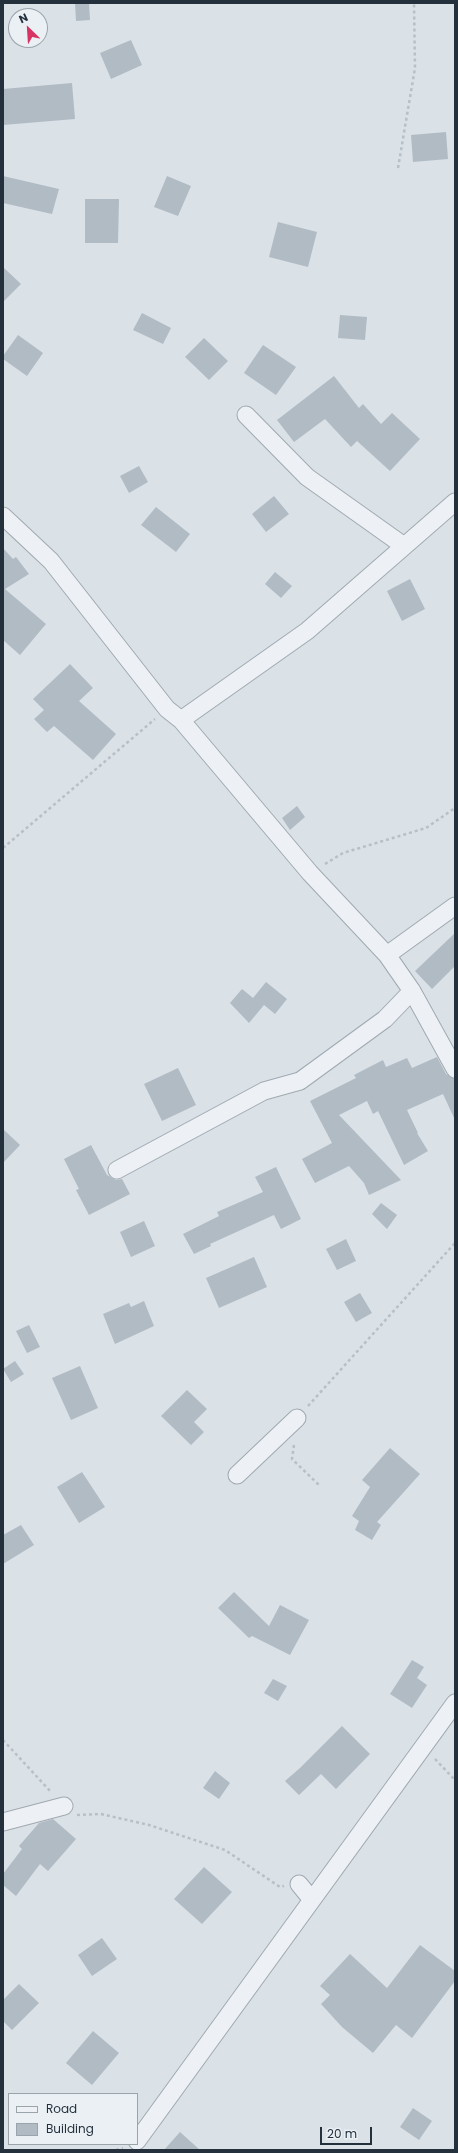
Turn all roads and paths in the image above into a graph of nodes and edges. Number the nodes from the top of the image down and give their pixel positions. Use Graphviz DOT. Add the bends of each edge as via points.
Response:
graph roads {
  1 [pos="414,3"];
  2 [pos="398,168"];
  3 [pos="246,415"];
  4 [pos="455,502"];
  5 [pos="3,516"];
  6 [pos="404,546"];
  7 [pos="167,709"];
  8 [pos="181,720"];
  9 [pos="455,808"];
  10 [pos="3,848"];
  11 [pos="310,873"];
  12 [pos="455,906"];
  13 [pos="387,954"];
  14 [pos="412,991"];
  15 [pos="455,1069"];
  16 [pos="117,1170"];
  17 [pos="455,1243"];
  18 [pos="297,1418"];
  19 [pos="237,1475"];
  20 [pos="319,1485"];
  21 [pos="455,1703"];
  22 [pos="3,1740"];
  23 [pos="424,1746"];
  24 [pos="455,1780"];
  25 [pos="64,1806"];
  26 [pos="3,1822"];
  27 [pos="299,1884"];
  28 [pos="312,1900"];
  29 [pos="138,2140"];
  1 -- 2 [label="path" via="415,68"];
  3 -- 6 [label="street" via="307,476"];
  4 -- 6 [label="street"];
  5 -- 7 [label="street" via="51,561"];
  6 -- 8 [label="street" via="307,631"];
  7 -- 8 [label="street"];
  7 -- 10 [label="path"];
  8 -- 11 [label="street"];
  9 -- 11 [label="path" via="426,828 343,853"];
  11 -- 13 [label="street"];
  12 -- 13 [label="street"];
  13 -- 14 [label="street"];
  14 -- 15 [label="street"];
  14 -- 16 [label="street" via="385,1019 300,1080 264,1091"];
  17 -- 18 [label="path"];
  18 -- 19 [label="street"];
  18 -- 20 [label="path" via="292,1459"];
  21 -- 23 [label="street"];
  22 -- 25 [label="path"];
  23 -- 24 [label="path"];
  23 -- 28 [label="street"];
  25 -- 26 [label="street"];
  25 -- 27 [label="path" via="74,1815 101,1814 149,1825 225,1850 280,1887"];
  27 -- 28 [label="street"];
  28 -- 29 [label="street"];
}
